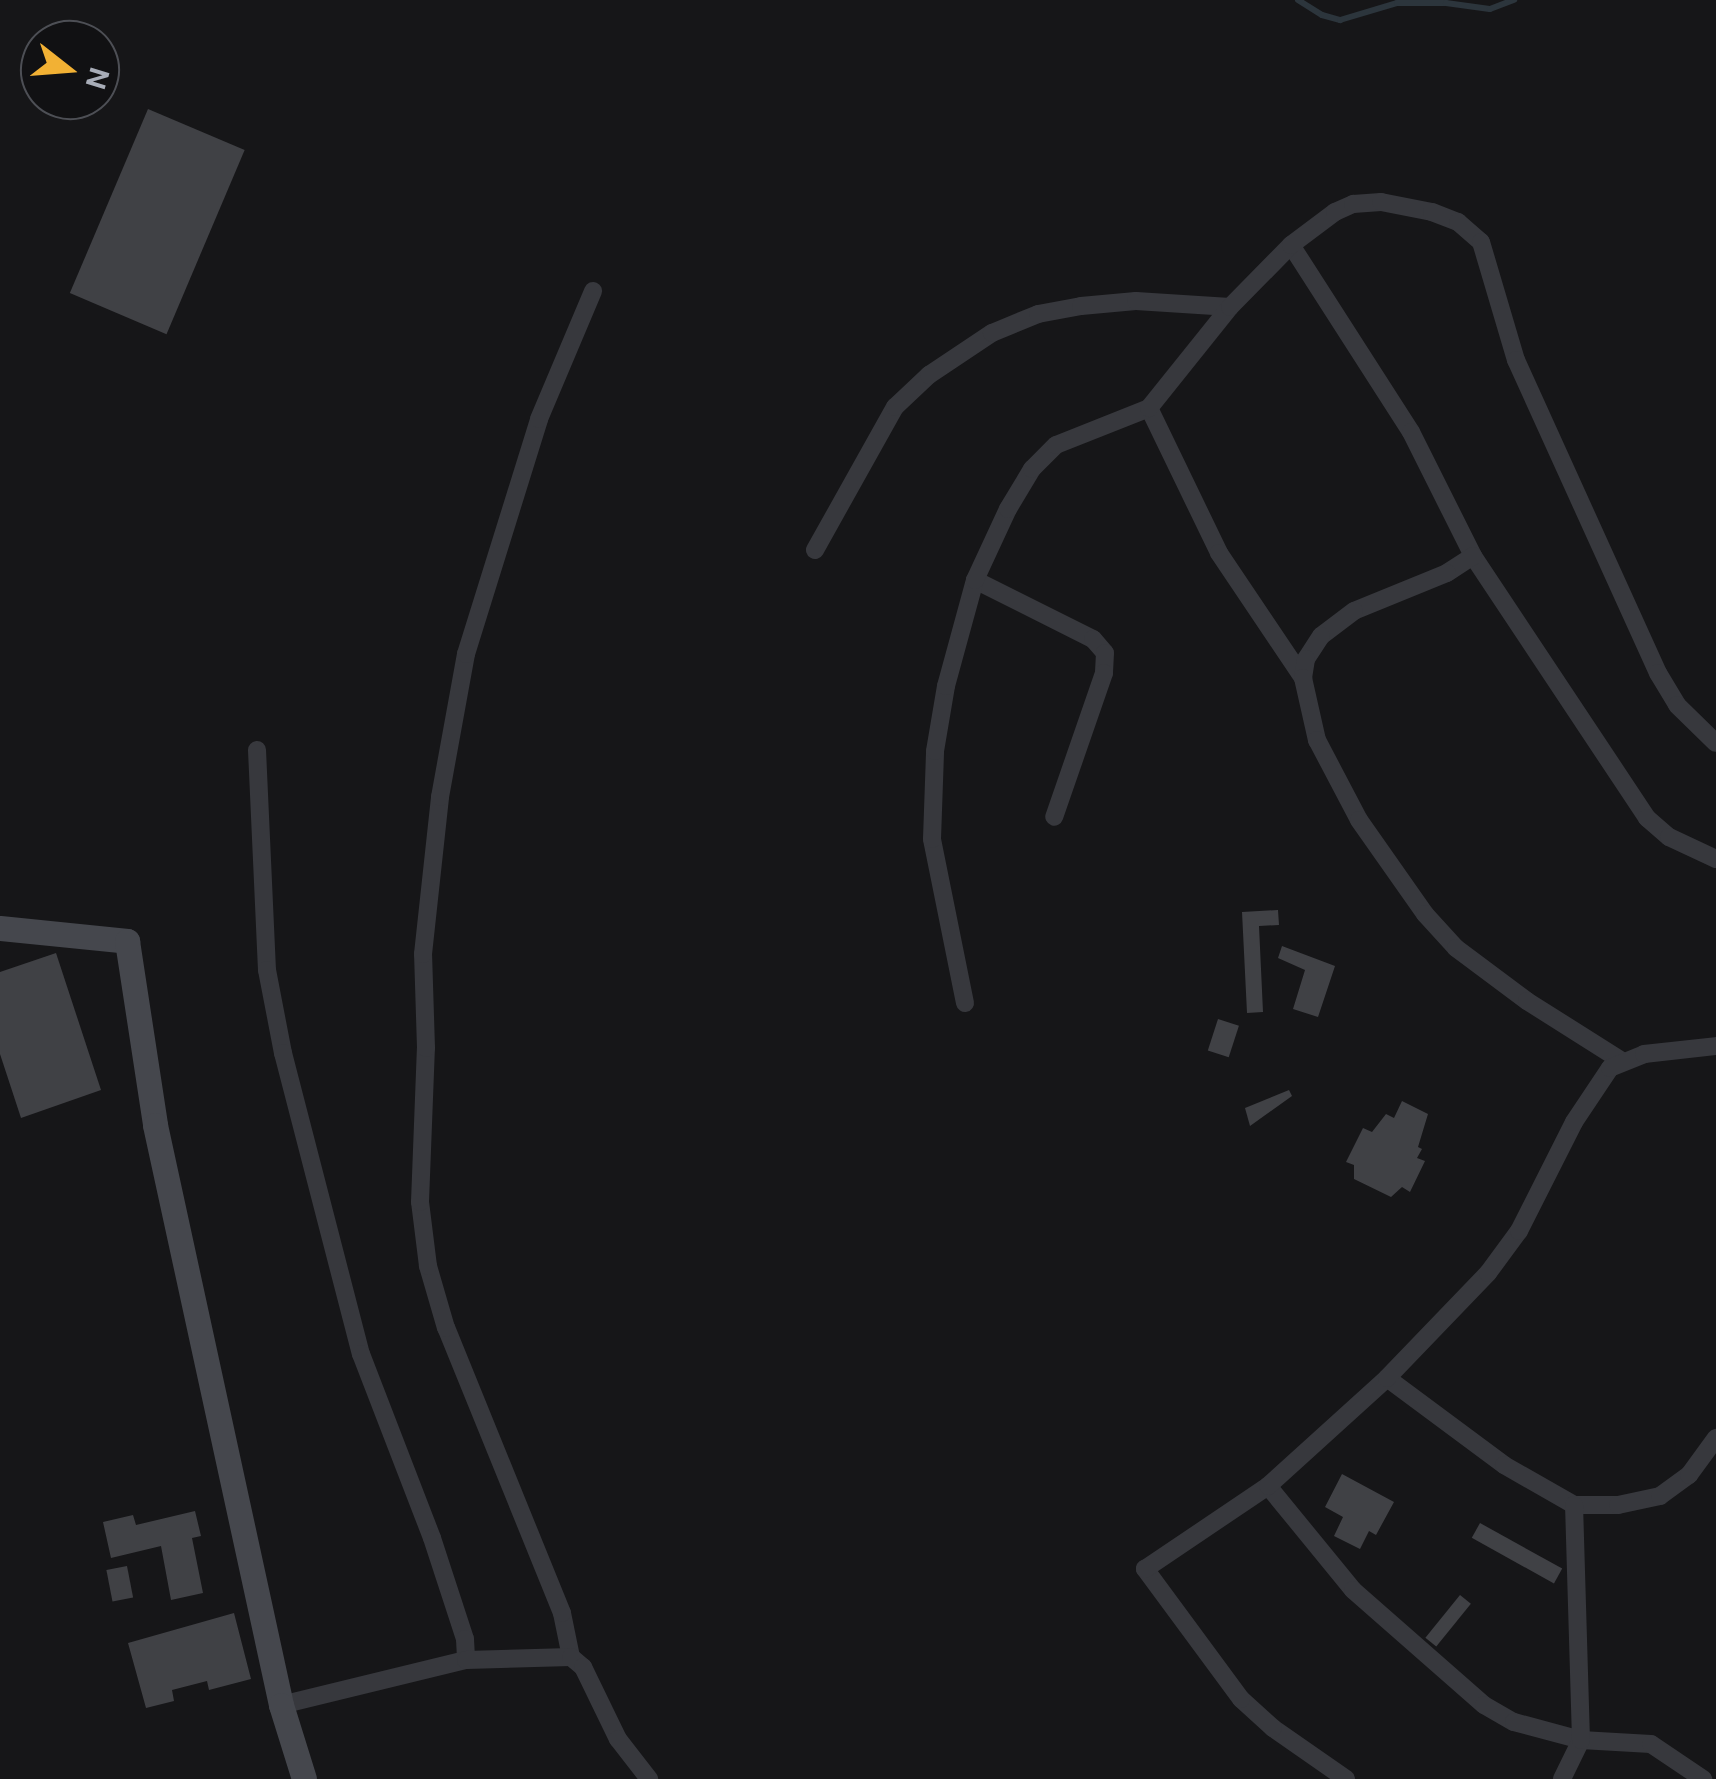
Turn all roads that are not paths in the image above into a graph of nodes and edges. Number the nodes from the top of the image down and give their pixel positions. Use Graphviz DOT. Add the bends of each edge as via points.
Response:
graph roads {
  1 [pos="1291,245"];
  2 [pos="593,291"];
  3 [pos="1230,306"];
  4 [pos="1149,408"];
  5 [pos="816,550"];
  6 [pos="1474,556"];
  7 [pos="975,580"];
  8 [pos="1303,678"];
  9 [pos="1716,742"];
  10 [pos="257,750"];
  11 [pos="1054,817"];
  12 [pos="1716,859"];
  13 [pos="0,928"];
  14 [pos="964,1002"];
  15 [pos="1716,1046"];
  16 [pos="1622,1060"];
  17 [pos="1387,1378"];
  18 [pos="1716,1438"];
  19 [pos="1268,1486"];
  20 [pos="1574,1504"];
  21 [pos="570,1657"];
  22 [pos="466,1660"];
  23 [pos="280,1705"];
  24 [pos="1580,1740"];
  25 [pos="304,1779"];
  26 [pos="649,1779"];
  27 [pos="1346,1779"];
  28 [pos="1562,1779"];
  29 [pos="1703,1779"];
  1 -- 3 [label="street"];
  1 -- 6 [label="street" via="1418,446"];
  1 -- 9 [label="street" via="1335,212 1381,202 1458,222 1482,242 1516,360 1658,673 1677,704"];
  2 -- 21 [label="street" via="539,419 466,654 440,798 423,954 420,1202 428,1266 446,1328 562,1613"];
  3 -- 4 [label="street"];
  3 -- 5 [label="street" via="1081,306 992,333 895,407"];
  4 -- 7 [label="street" via="1056,446 1032,470"];
  4 -- 8 [label="street" via="1226,565"];
  6 -- 8 [label="street" via="1334,623 1312,647"];
  6 -- 12 [label="street" via="1647,818 1669,838"];
  7 -- 11 [label="street" via="1093,639 1105,653"];
  7 -- 14 [label="street" via="939,720 931,796 936,874"];
  8 -- 16 [label="street" via="1325,760 1425,914 1496,978"];
  10 -- 22 [label="street" via="266,970 282,1053 361,1354 432,1538"];
  13 -- 23 [label="street" via="127,941 155,1125"];
  15 -- 16 [label="street"];
  16 -- 17 [label="street" via="1594,1090 1510,1245"];
  17 -- 19 [label="street"];
  17 -- 20 [label="street" via="1504,1465"];
  18 -- 20 [label="street" via="1689,1474 1660,1496 1618,1505"];
  19 -- 24 [label="street" via="1353,1590 1484,1705 1514,1722"];
  19 -- 27 [label="street" via="1144,1569 1240,1699"];
  20 -- 24 [label="street"];
  21 -- 22 [label="street"];
  21 -- 26 [label="street" via="584,1667 618,1739"];
  22 -- 23 [label="street"];
  23 -- 25 [label="street"];
  24 -- 28 [label="street"];
  24 -- 29 [label="street" via="1650,1744"];
}
